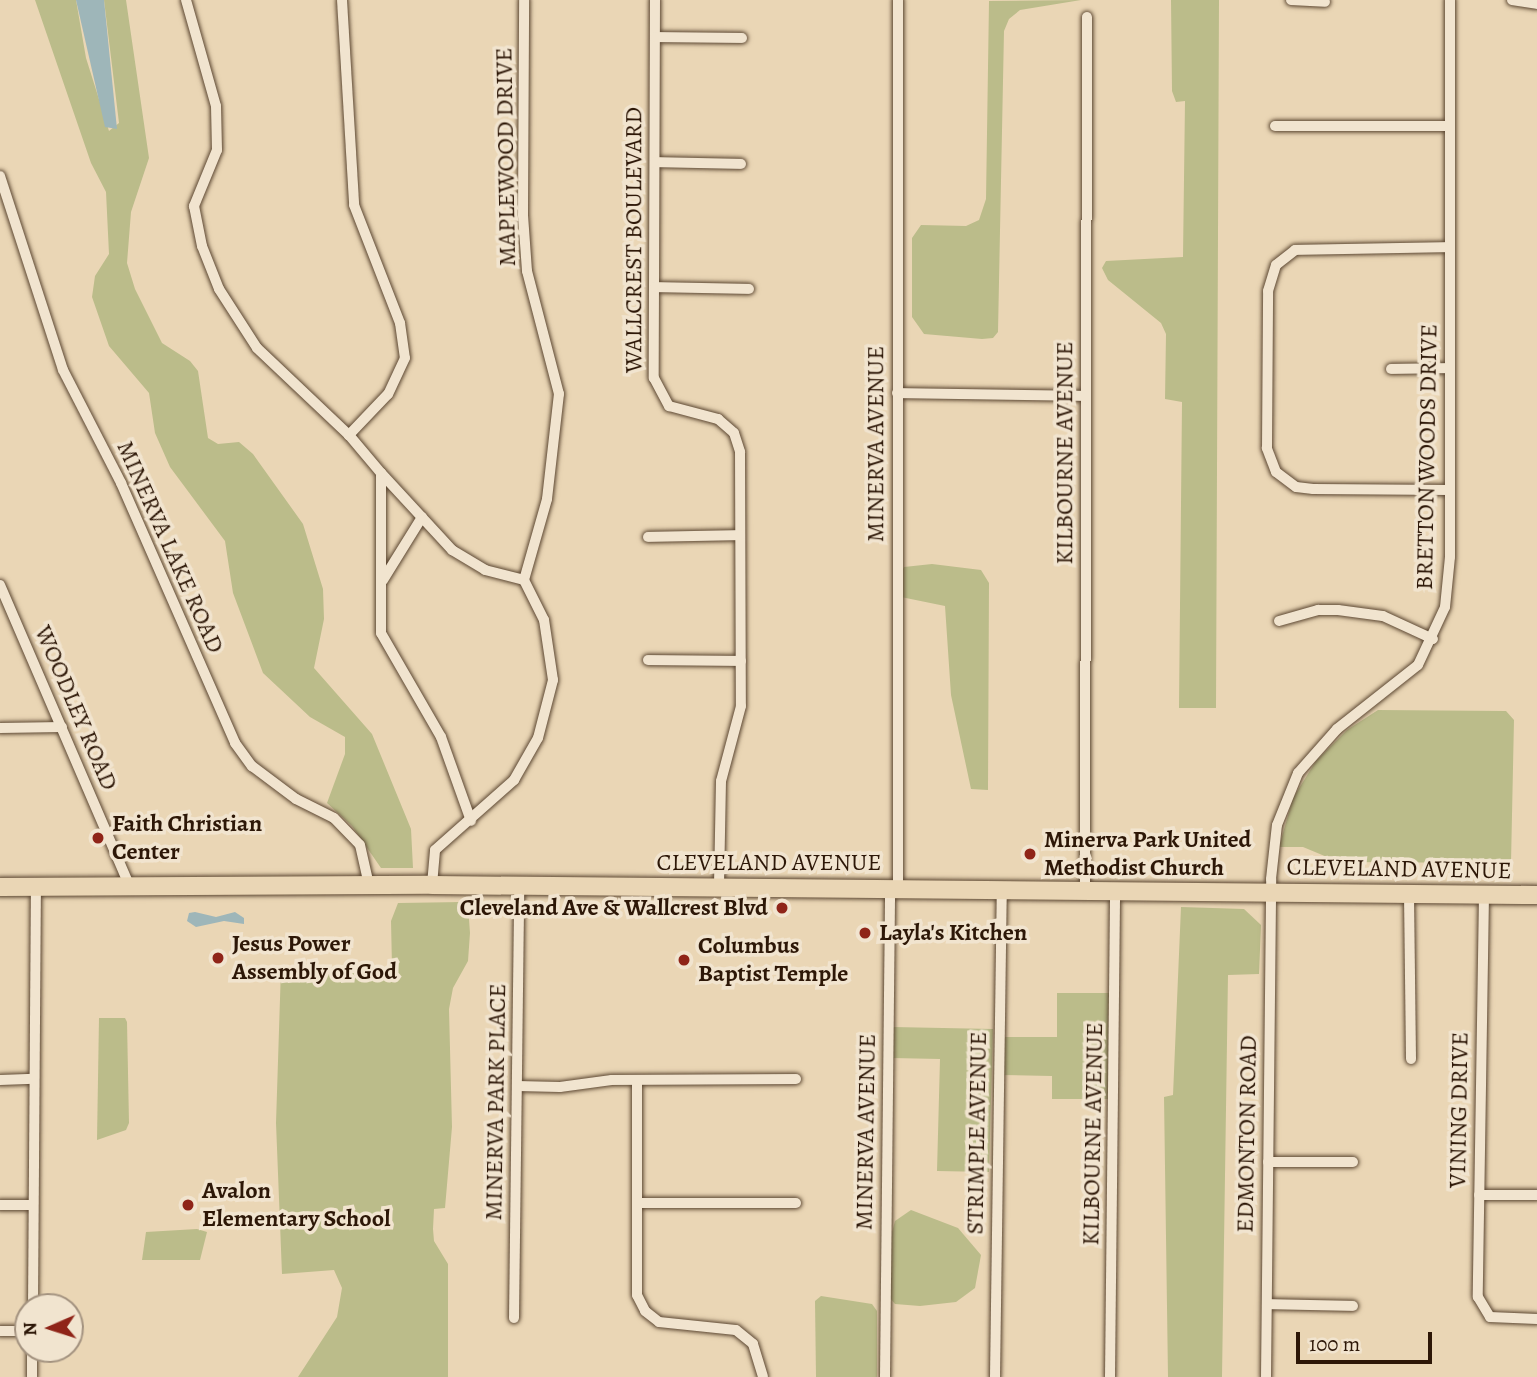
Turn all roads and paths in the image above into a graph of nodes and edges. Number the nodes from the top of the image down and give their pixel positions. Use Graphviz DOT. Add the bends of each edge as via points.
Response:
graph roads {
  1 [pos="186,0"];
  2 [pos="342,0"];
  3 [pos="524,0"];
  4 [pos="655,0"];
  5 [pos="898,0"];
  6 [pos="1291,0"];
  7 [pos="1450,0"];
  8 [pos="1513,0"];
  9 [pos="1325,2"];
  10 [pos="1537,4"];
  11 [pos="1087,17"];
  12 [pos="655,37"];
  13 [pos="742,38"];
  14 [pos="1275,126"];
  15 [pos="1450,126"];
  16 [pos="655,162"];
  17 [pos="741,164"];
  18 [pos="0,176"];
  19 [pos="1450,247"];
  20 [pos="655,287"];
  21 [pos="749,289"];
  22 [pos="1450,368"];
  23 [pos="1391,369"];
  24 [pos="897,393"];
  25 [pos="1086,396"];
  26 [pos="349,435"];
  27 [pos="381,472"];
  28 [pos="1450,490"];
  29 [pos="422,517"];
  30 [pos="740,535"];
  31 [pos="648,537"];
  32 [pos="383,580"];
  33 [pos="524,580"];
  34 [pos="0,585"];
  35 [pos="1279,621"];
  36 [pos="1433,639"];
  37 [pos="648,660"];
  38 [pos="741,661"];
  39 [pos="62,727"];
  40 [pos="0,728"];
  41 [pos="471,821"];
  42 [pos="369,885"];
  43 [pos="432,885"];
  44 [pos="519,886"];
  45 [pos="0,887"];
  46 [pos="36,887"];
  47 [pos="130,887"];
  48 [pos="719,888"];
  49 [pos="894,888"];
  50 [pos="1085,890"];
  51 [pos="1002,891"];
  52 [pos="1115,891"];
  53 [pos="1271,891"];
  54 [pos="1409,894"];
  55 [pos="1483,895"];
  56 [pos="1537,895"];
  57 [pos="1411,1059"];
  58 [pos="34,1079"];
  59 [pos="796,1079"];
  60 [pos="0,1080"];
  61 [pos="637,1080"];
  62 [pos="517,1086"];
  63 [pos="1268,1162"];
  64 [pos="1353,1162"];
  65 [pos="1479,1195"];
  66 [pos="1537,1195"];
  67 [pos="637,1203"];
  68 [pos="796,1203"];
  69 [pos="0,1205"];
  70 [pos="33,1205"];
  71 [pos="33,1293"];
  72 [pos="1267,1304"];
  73 [pos="1353,1306"];
  74 [pos="514,1318"];
  75 [pos="1537,1319"];
  76 [pos="763,1377"];
  77 [pos="884,1377"];
  78 [pos="995,1377"];
  79 [pos="1111,1377"];
  80 [pos="1266,1377"];
  1 -- 26 [label="street" via="216,106 217,150 194,206 202,246 219,289 257,348"];
  2 -- 26 [label="street" via="354,205 400,323 405,358 388,394"];
  3 -- 33 [label="street, MAPLEWOOD DRIVE" via="527,271 559,394 547,499"];
  4 -- 12 [label="street, WALLCREST BOULEVARD"];
  5 -- 24 [label="street, MINERVA AVENUE"];
  6 -- 9 [label="street"];
  7 -- 15 [label="street, BRETTON WOODS DRIVE"];
  8 -- 10 [label="street"];
  11 -- 25 [label="street, KILBOURNE AVENUE"];
  12 -- 13 [label="street"];
  12 -- 16 [label="street, WALLCREST BOULEVARD"];
  14 -- 15 [label="street"];
  15 -- 19 [label="street, BRETTON WOODS DRIVE"];
  16 -- 17 [label="street"];
  16 -- 20 [label="street, WALLCREST BOULEVARD"];
  18 -- 42 [label="street, MINERVA LAKE ROAD" via="63,370 121,483 234,743 252,766 296,799 334,818 360,845"];
  19 -- 22 [label="street, BRETTON WOODS DRIVE"];
  19 -- 28 [label="street" via="1295,250 1276,265 1268,304 1268,448 1276,472 1296,487 1313,489"];
  20 -- 21 [label="street"];
  20 -- 30 [label="street, WALLCREST BOULEVARD" via="654,377 658,393 669,406 718,419 734,433 740,452"];
  22 -- 23 [label="street"];
  22 -- 28 [label="street, BRETTON WOODS DRIVE"];
  24 -- 25 [label="street"];
  24 -- 49 [label="street, MINERVA AVENUE"];
  25 -- 50 [label="street, KILBOURNE AVENUE"];
  26 -- 27 [label="street"];
  27 -- 29 [label="street"];
  27 -- 32 [label="street"];
  28 -- 36 [label="street, BRETTON WOODS DRIVE" via="1445,607"];
  29 -- 32 [label="street"];
  29 -- 33 [label="street" via="452,550 485,570"];
  30 -- 31 [label="street"];
  30 -- 38 [label="street, WALLCREST BOULEVARD"];
  32 -- 41 [label="street" via="381,633 441,737"];
  33 -- 41 [label="street" via="544,620 553,680 538,737 520,769"];
  34 -- 39 [label="street, WOODLEY ROAD"];
  35 -- 36 [label="street" via="1318,610 1338,610 1383,617"];
  36 -- 53 [label="street, BRETTON WOODS DRIVE" via="1418,665 1337,729 1298,773 1277,825"];
  37 -- 38 [label="street"];
  38 -- 48 [label="street, WALLCREST BOULEVARD" via="739,716 721,781"];
  39 -- 40 [label="street"];
  39 -- 47 [label="street, WOODLEY ROAD"];
  41 -- 43 [label="street" via="435,850"];
  42 -- 43 [label="main road, CLEVELAND AVENUE"];
  42 -- 47 [label="main road, CLEVELAND AVENUE"];
  43 -- 44 [label="main road, CLEVELAND AVENUE"];
  44 -- 48 [label="main road, CLEVELAND AVENUE"];
  44 -- 62 [label="street, MINERVA PARK PLACE"];
  45 -- 46 [label="main road, CLEVELAND AVENUE"];
  46 -- 47 [label="main road, CLEVELAND AVENUE"];
  46 -- 58 [label="street"];
  48 -- 49 [label="main road, CLEVELAND AVENUE"];
  49 -- 51 [label="main road, CLEVELAND AVENUE"];
  49 -- 77 [label="street, MINERVA AVENUE"];
  50 -- 51 [label="main road, CLEVELAND AVENUE"];
  50 -- 52 [label="main road, CLEVELAND AVENUE"];
  51 -- 78 [label="street, STRIMPLE AVENUE"];
  52 -- 53 [label="main road, CLEVELAND AVENUE"];
  52 -- 79 [label="street, KILBOURNE AVENUE"];
  53 -- 54 [label="main road, CLEVELAND AVENUE"];
  53 -- 63 [label="street, EDMONTON ROAD"];
  54 -- 55 [label="main road, CLEVELAND AVENUE"];
  54 -- 57 [label="street"];
  55 -- 56 [label="main road, CLEVELAND AVENUE"];
  55 -- 65 [label="street, VINING DRIVE"];
  58 -- 60 [label="street"];
  58 -- 70 [label="street"];
  59 -- 61 [label="street"];
  61 -- 62 [label="street"];
  61 -- 67 [label="street"];
  62 -- 74 [label="street, MINERVA PARK PLACE"];
  63 -- 64 [label="street"];
  63 -- 72 [label="street, EDMONTON ROAD"];
  65 -- 66 [label="street"];
  65 -- 75 [label="street, VINING DRIVE" via="1478,1297 1483,1312 1494,1318"];
  67 -- 68 [label="street"];
  67 -- 76 [label="street" via="637,1295 645,1311 668,1324 736,1331 752,1344"];
  69 -- 70 [label="street"];
  70 -- 71 [label="street"];
  72 -- 73 [label="street"];
  72 -- 80 [label="street, EDMONTON ROAD"];
}
